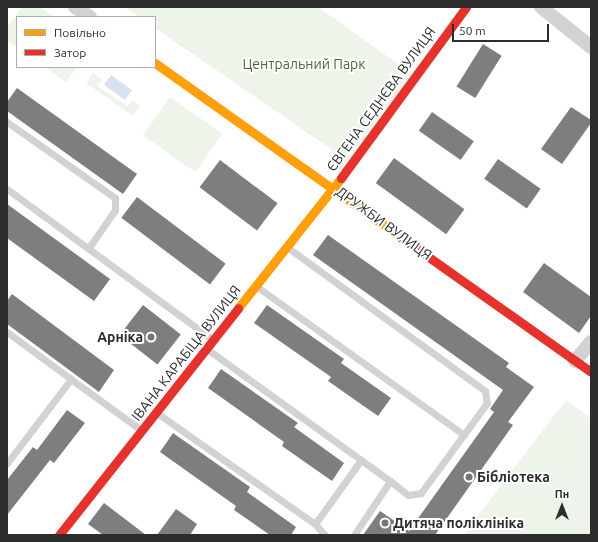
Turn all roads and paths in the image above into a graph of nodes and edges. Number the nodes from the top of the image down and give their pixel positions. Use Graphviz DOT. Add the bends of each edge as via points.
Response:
graph roads {
  1 [pos="75,7"];
  2 [pos="466,7"];
  3 [pos="541,7"];
  4 [pos="88,16"];
  5 [pos="591,47"];
  6 [pos="156,64"];
  7 [pos="7,122"];
  8 [pos="334,187"];
  9 [pos="7,189"];
  10 [pos="287,247"];
  11 [pos="88,248"];
  12 [pos="256,286"];
  13 [pos="7,332"];
  14 [pos="213,340"];
  15 [pos="591,342"];
  16 [pos="207,348"];
  17 [pos="575,361"];
  18 [pos="591,372"];
  19 [pos="71,379"];
  20 [pos="156,412"];
  21 [pos="141,431"];
  22 [pos="464,435"];
  23 [pos="361,460"];
  24 [pos="7,463"];
  25 [pos="390,481"];
  26 [pos="315,524"];
  27 [pos="59,535"];
  28 [pos="325,535"];
  29 [pos="354,535"];
  1 -- 4 [label="street"];
  2 -- 8 [label="street, ЄВГЕНА СЕДНЄВА ВУЛИЦЯ"];
  3 -- 5 [label="street"];
  6 -- 8 [label="street, ДРУЖБИ ВУЛИЦЯ"];
  7 -- 11 [label="lane" via="115,198 115,210"];
  8 -- 10 [label="street, ІВАНА КАРАБІЦА ВУЛИЦЯ"];
  8 -- 17 [label="street, ДРУЖБИ ВУЛИЦЯ"];
  9 -- 11 [label="lane"];
  10 -- 12 [label="street, ІВАНА КАРАБІЦА ВУЛИЦЯ"];
  10 -- 22 [label="lane" via="485,391 487,403"];
  11 -- 14 [label="lane"];
  12 -- 14 [label="street, ІВАНА КАРАБІЦА ВУЛИЦЯ"];
  12 -- 22 [label="lane"];
  13 -- 19 [label="lane"];
  14 -- 16 [label="street, ІВАНА КАРАБІЦА ВУЛИЦЯ"];
  15 -- 17 [label="street"];
  16 -- 20 [label="street, ІВАНА КАРАБІЦА ВУЛИЦЯ"];
  16 -- 23 [label="lane"];
  17 -- 18 [label="street, ДРУЖБИ ВУЛИЦЯ"];
  19 -- 21 [label="lane"];
  19 -- 24 [label="lane"];
  20 -- 21 [label="street, ІВАНА КАРАБІЦА ВУЛИЦЯ"];
  20 -- 26 [label="lane"];
  21 -- 27 [label="street, ІВАНА КАРАБІЦА ВУЛИЦЯ"];
  22 -- 25 [label="lane" via="421,493 408,495"];
  23 -- 25 [label="lane"];
  23 -- 26 [label="lane"];
  25 -- 29 [label="lane"];
  26 -- 28 [label="lane"];
}
